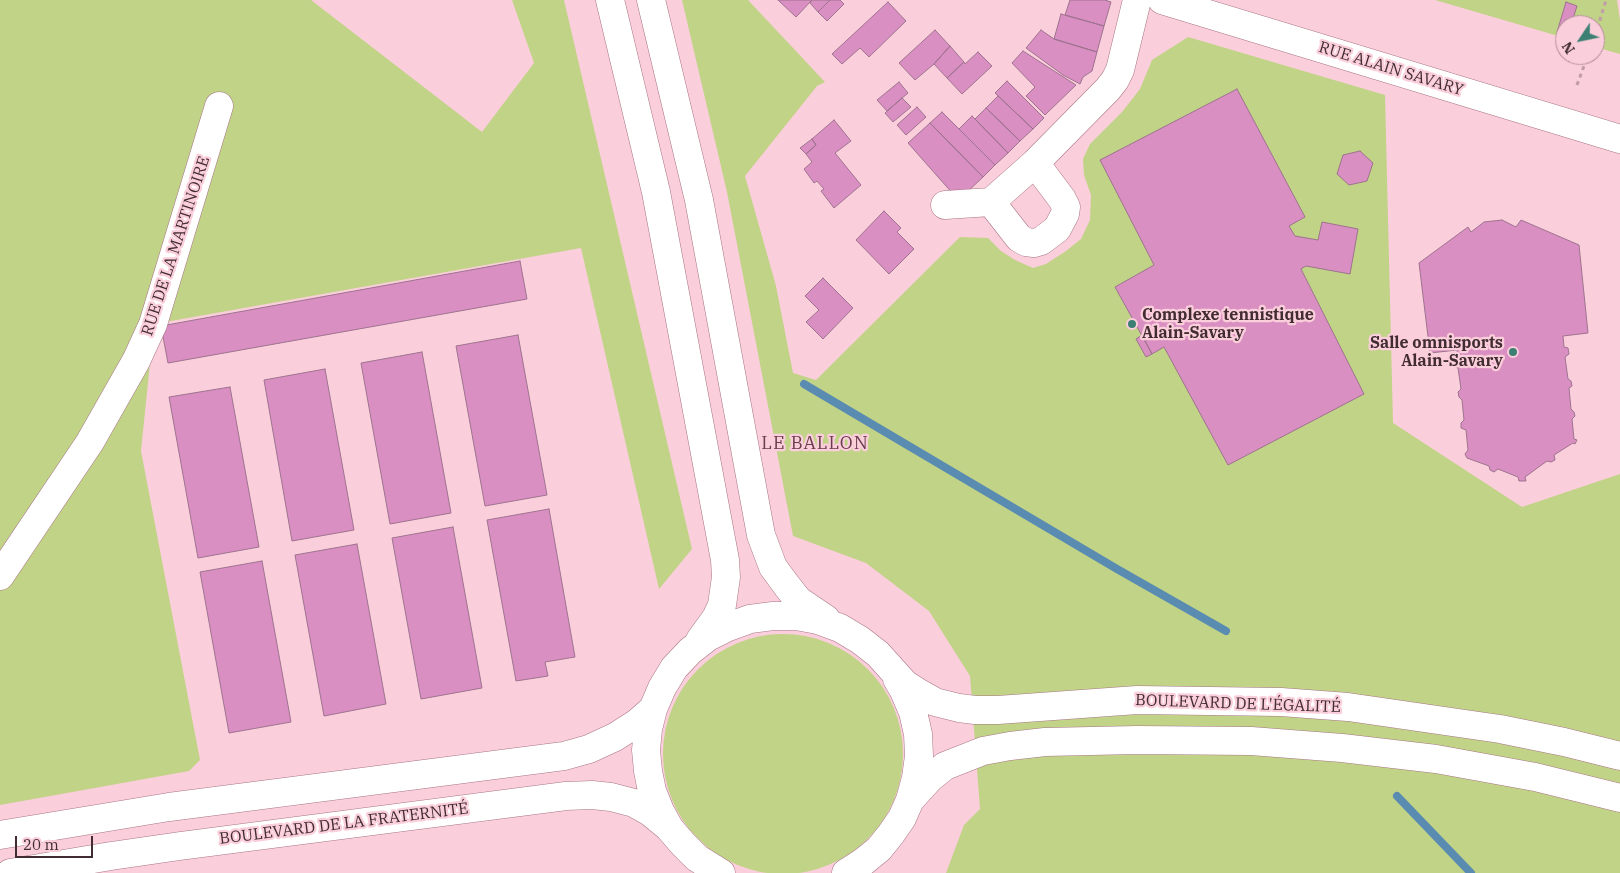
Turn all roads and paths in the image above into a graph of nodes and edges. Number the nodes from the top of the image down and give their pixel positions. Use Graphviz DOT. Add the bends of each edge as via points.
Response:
graph roads {
  1 [pos="610,0"];
  2 [pos="651,0"];
  3 [pos="1137,0"];
  4 [pos="1162,0"];
  5 [pos="1606,0"];
  6 [pos="1601,15"];
  7 [pos="1584,65"];
  8 [pos="1577,85"];
  9 [pos="219,106"];
  10 [pos="1620,139"];
  11 [pos="1035,163"];
  12 [pos="991,202"];
  13 [pos="945,205"];
  14 [pos="4,569"];
  15 [pos="840,628"];
  16 [pos="690,652"];
  17 [pos="892,672"];
  18 [pos="653,709"];
  19 [pos="1620,756"];
  20 [pos="1620,798"];
  21 [pos="910,800"];
  22 [pos="670,829"];
  23 [pos="0,835"];
  24 [pos="854,869"];
  25 [pos="10,873"];
  26 [pos="721,873"];
  1 -- 16 [label="main road" via="656,192 725,560 722,605"];
  2 -- 15 [label="main road" via="698,200 761,535 773,567 798,600"];
  3 -- 11 [label="main road" via="1115,80"];
  4 -- 10 [label="main road, RUE ALAIN SAVARY"];
  5 -- 6 [label="path"];
  7 -- 8 [label="path"];
  9 -- 14 [label="main road, RUE DE LA MARTINOIRE" via="153,324 136,361 90,442"];
  11 -- 12 [label="main road"];
  11 -- 12 [label="main road" via="1066,207 1057,229 1041,241 1026,242 1019,238"];
  12 -- 13 [label="main road"];
  15 -- 16 [label="main road, BOULEVARD DE L'ÉGALITÉ" via="796,616 750,619 708,637"];
  15 -- 17 [label="main road, BOULEVARD DE L'ÉGALITÉ" via="878,654"];
  16 -- 18 [label="main road, BOULEVARD DE L'ÉGALITÉ" via="674,668"];
  17 -- 19 [label="main road, BOULEVARD DE L'ÉGALITÉ" via="935,702 975,710 1136,700 1281,702 1348,707 1500,729"];
  17 -- 21 [label="main road, BOULEVARD DE L'ÉGALITÉ" via="910,705 918,734 919,756"];
  18 -- 22 [label="main road, BOULEVARD DE L'ÉGALITÉ" via="647,743 648,771 652,791"];
  18 -- 23 [label="main road" via="615,737 564,756 168,806"];
  20 -- 21 [label="main road, BOULEVARD DE L'ÉGALITÉ" via="1535,777 1436,759 1251,741 1174,740 1045,742 983,751 946,766"];
  21 -- 24 [label="main road, BOULEVARD DE L'ÉGALITÉ" via="891,834"];
  22 -- 25 [label="main road, BOULEVARD DE LA FRATERNITÉ" via="634,803 592,795 566,796 180,846"];
  22 -- 26 [label="main road, BOULEVARD DE L'ÉGALITÉ" via="697,858"];
}
